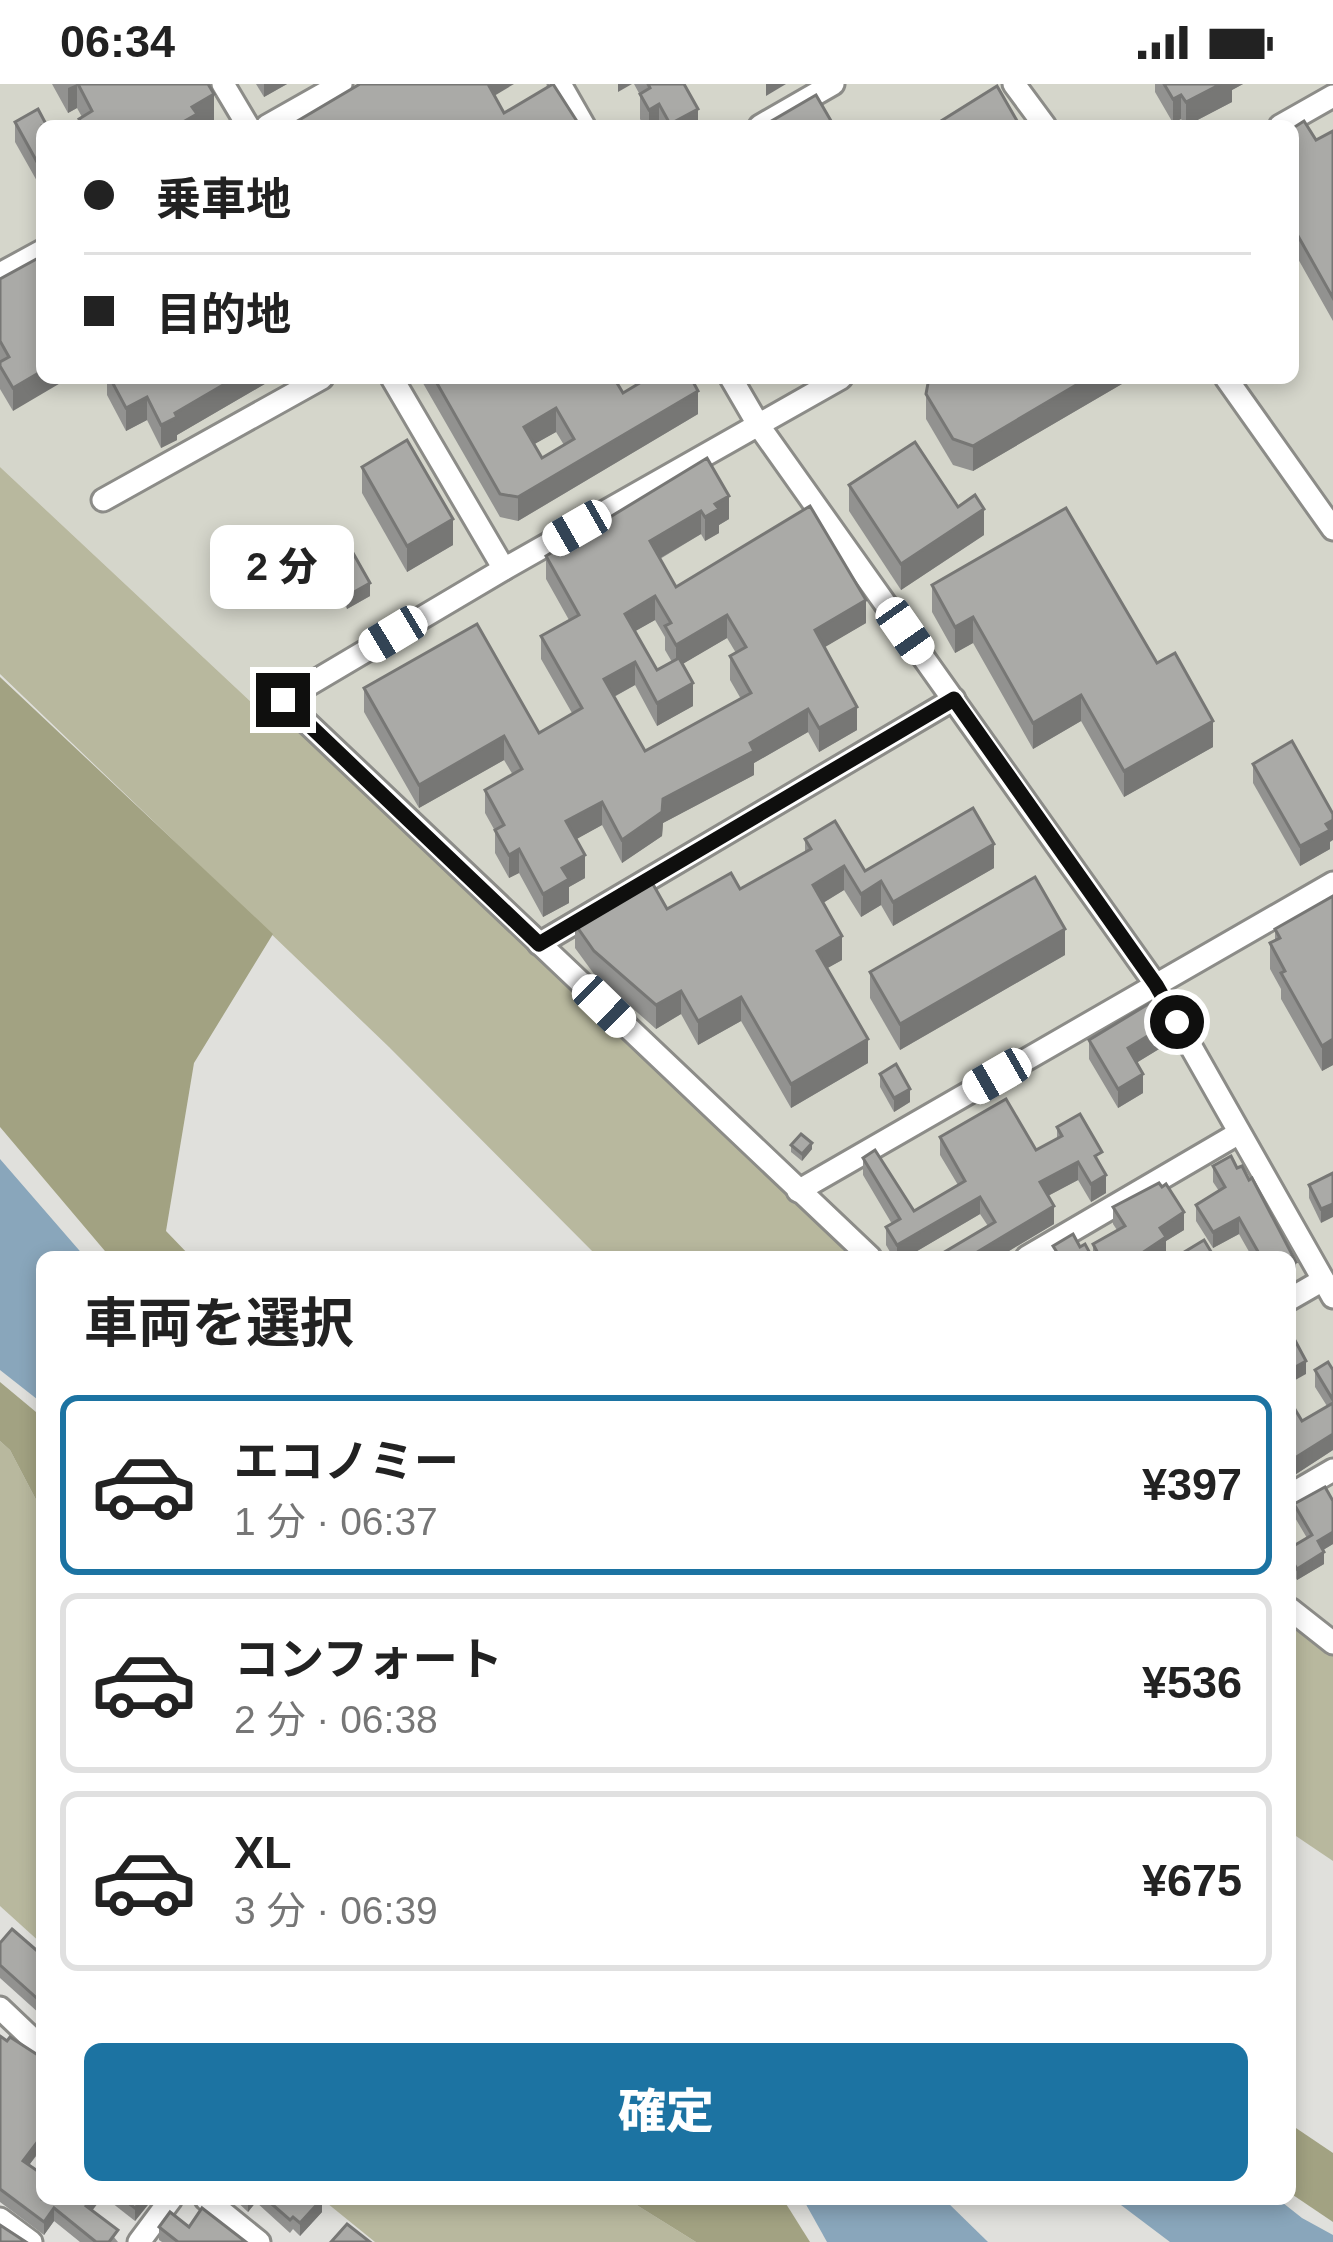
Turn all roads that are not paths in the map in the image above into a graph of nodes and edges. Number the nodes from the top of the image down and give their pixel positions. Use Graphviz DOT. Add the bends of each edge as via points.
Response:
graph roads {
  1 [pos="224,84"];
  2 [pos="341,84"];
  3 [pos="560,84"];
  4 [pos="832,84"];
  5 [pos="1014,84"];
  6 [pos="1333,96"];
  7 [pos="245,120"];
  8 [pos="278,120"];
  9 [pos="581,120"];
  10 [pos="770,120"];
  11 [pos="1041,120"];
  12 [pos="1291,120"];
  13 [pos="36,254"];
  14 [pos="0,274"];
  15 [pos="311,384"];
  16 [pos="396,384"];
  17 [pos="734,384"];
  18 [pos="831,384"];
  19 [pos="1230,384"];
  20 [pos="759,426"];
  21 [pos="103,500"];
  22 [pos="1333,529"];
  23 [pos="504,569"];
  24 [pos="954,699"];
  25 [pos="1333,884"];
  26 [pos="539,944"];
  27 [pos="1156,985"];
  28 [pos="1240,1133"];
  29 [pos="798,1191"];
  30 [pos="863,1251"];
  31 [pos="1038,1251"];
  32 [pos="1328,1288"];
  33 [pos="1296,1297"];
  34 [pos="1333,1470"];
  35 [pos="1296,1492"];
  36 [pos="1296,1614"];
  37 [pos="1333,1642"];
  38 [pos="0,2008"];
  39 [pos="36,2042"];
  40 [pos="167,2205"];
  41 [pos="213,2205"];
  42 [pos="0,2219"];
  43 [pos="31,2242"];
  44 [pos="139,2242"];
  45 [pos="259,2242"];
  1 -- 7 [label="street"];
  2 -- 8 [label="street"];
  3 -- 9 [label="street"];
  4 -- 10 [label="street"];
  5 -- 11 [label="street"];
  6 -- 12 [label="street"];
  13 -- 14 [label="street"];
  15 -- 21 [label="street"];
  16 -- 23 [label="street"];
  17 -- 20 [label="street"];
  18 -- 20 [label="street"];
  19 -- 22 [label="street"];
  20 -- 23 [label="street"];
  20 -- 24 [label="street"];
  23 -- 26 [label="street" via="283,700"];
  24 -- 26 [label="street"];
  24 -- 27 [label="street"];
  25 -- 27 [label="street"];
  26 -- 29 [label="street"];
  27 -- 28 [label="street"];
  27 -- 29 [label="street"];
  28 -- 31 [label="street"];
  28 -- 32 [label="street"];
  29 -- 30 [label="street"];
  32 -- 33 [label="street"];
  34 -- 35 [label="street"];
  36 -- 37 [label="street"];
  38 -- 39 [label="street"];
  40 -- 44 [label="street"];
  41 -- 45 [label="street"];
  42 -- 43 [label="street"];
}
